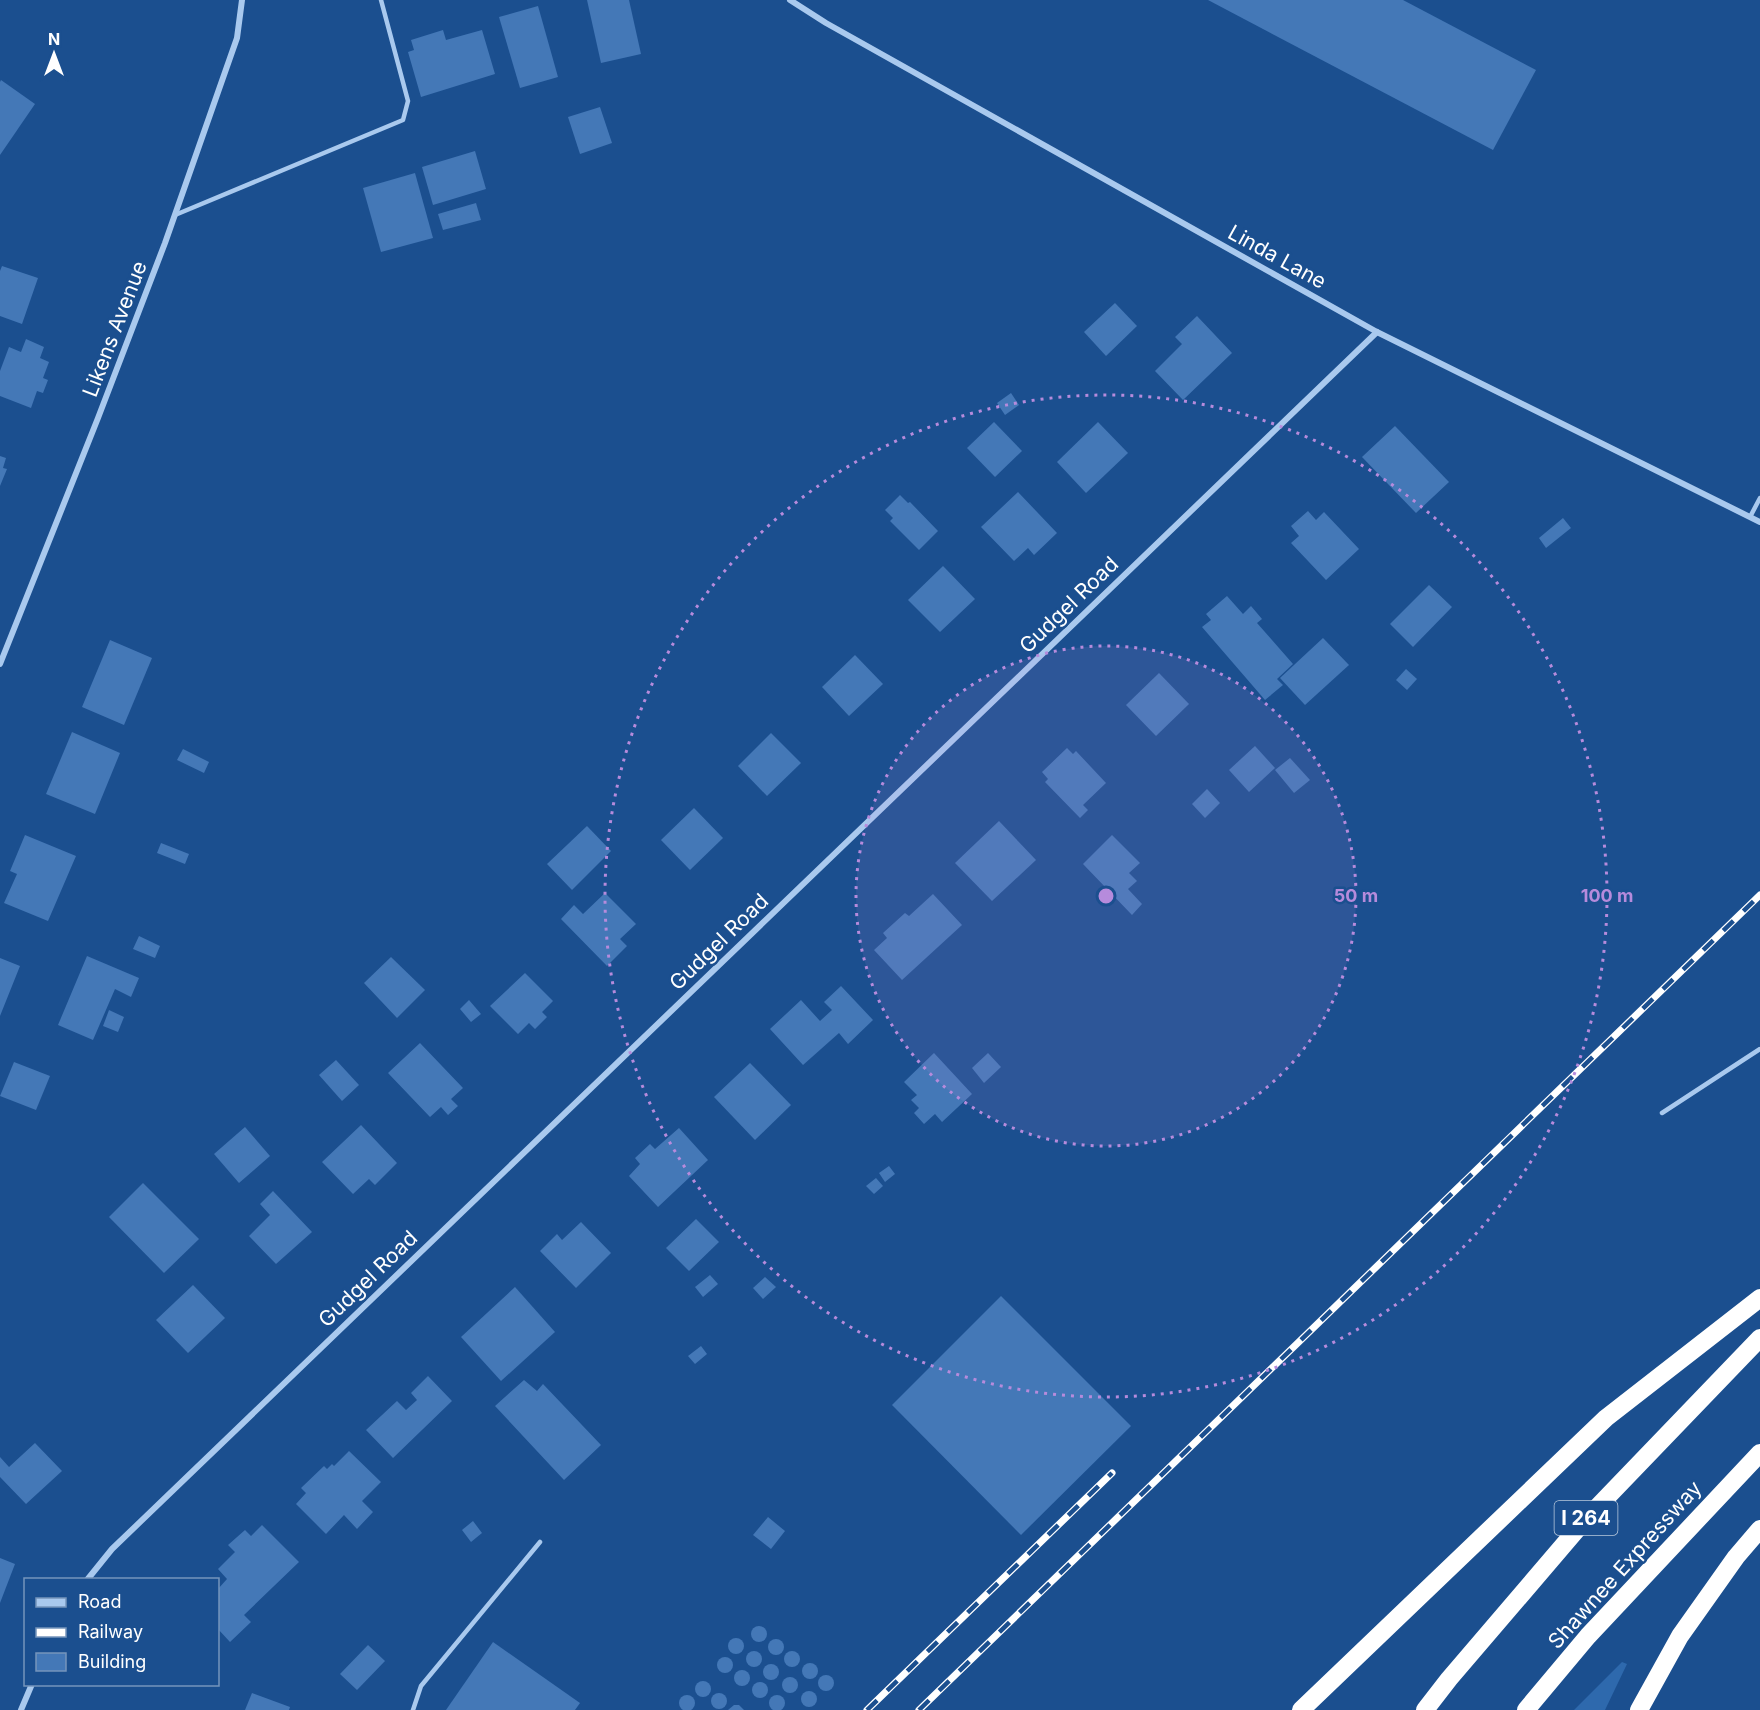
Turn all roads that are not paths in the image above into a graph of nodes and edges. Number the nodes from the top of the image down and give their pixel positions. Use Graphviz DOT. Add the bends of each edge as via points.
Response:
graph roads {
  1 [pos="242,0"];
  2 [pos="381,0"];
  3 [pos="790,0"];
  4 [pos="175,215"];
  5 [pos="1377,332"];
  6 [pos="1760,498"];
  7 [pos="1750,517"];
  8 [pos="1760,522"];
  9 [pos="0,664"];
  10 [pos="1760,1049"];
  11 [pos="1662,1113"];
  12 [pos="1760,1298"];
  13 [pos="1760,1338"];
  14 [pos="1760,1453"];
  15 [pos="1760,1529"];
  16 [pos="540,1542"];
  17 [pos="89,1578"];
  18 [pos="31,1686"];
  19 [pos="21,1710"];
  20 [pos="414,1710"];
  21 [pos="1301,1710"];
  22 [pos="1425,1710"];
  23 [pos="1526,1710"];
  24 [pos="1639,1710"];
  1 -- 4 [label="street, Likens Avenue" via="237,38"];
  2 -- 4 [label="lane" via="408,101 403,120"];
  3 -- 5 [label="street, Linda Lane"];
  4 -- 9 [label="street, Likens Avenue"];
  5 -- 7 [label="street, Linda Lane"];
  5 -- 17 [label="street, Gudgel Road" via="111,1549"];
  6 -- 7 [label="lane"];
  7 -- 8 [label="street, Linda Lane"];
  10 -- 11 [label="lane"];
  12 -- 21 [label="highway" via="1606,1418"];
  13 -- 22 [label="highway, I 264" via="1585,1520"];
  14 -- 23 [label="highway, Shawnee Expressway" via="1588,1636"];
  15 -- 24 [label="highway" via="1680,1636"];
  16 -- 20 [label="lane" via="421,1686"];
  18 -- 19 [label="street"];
}
